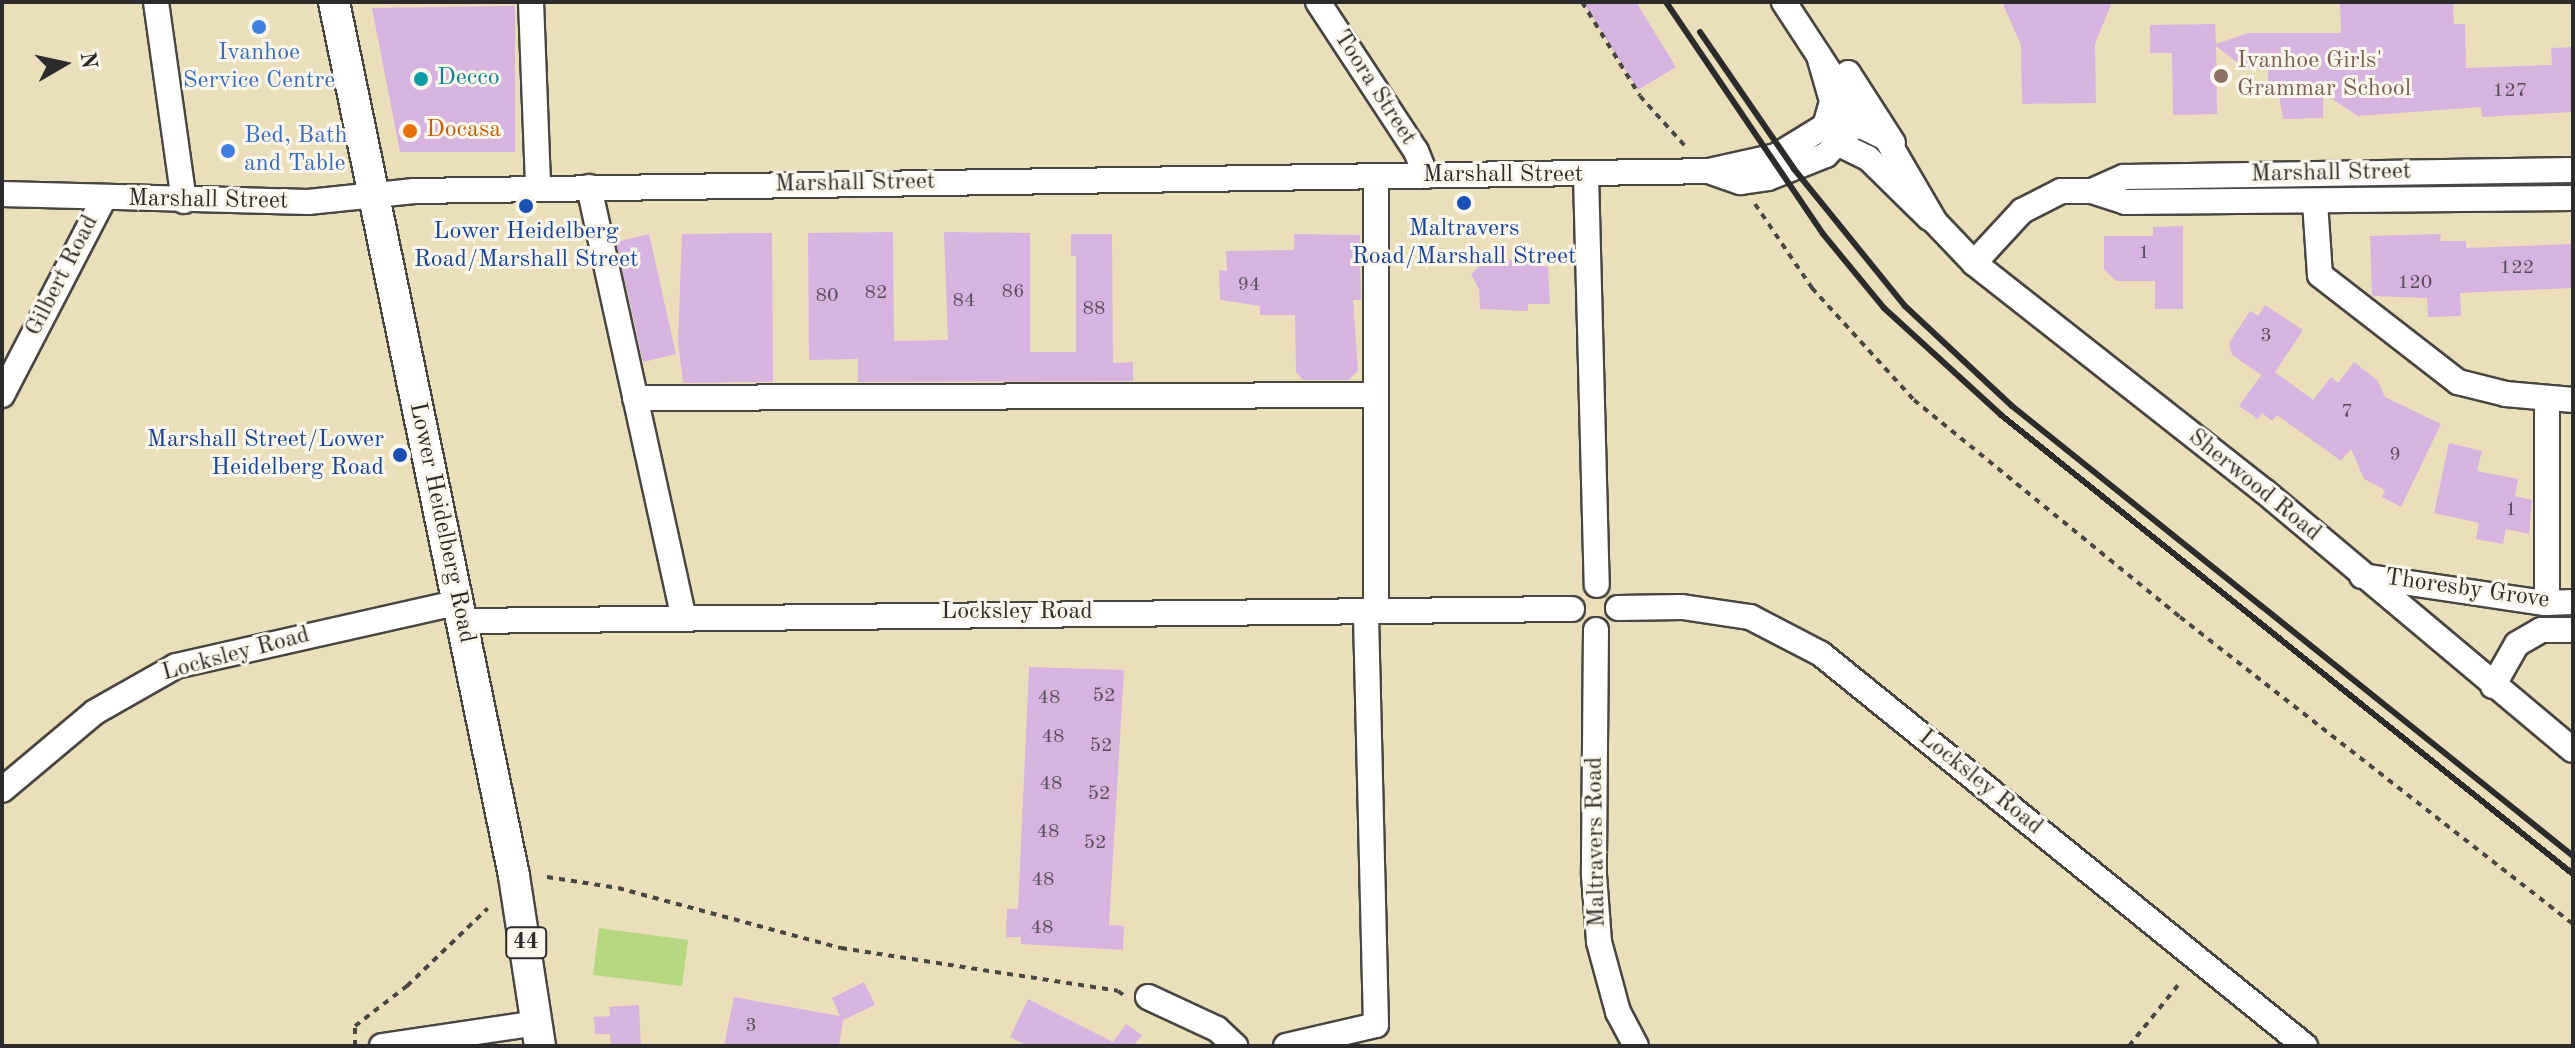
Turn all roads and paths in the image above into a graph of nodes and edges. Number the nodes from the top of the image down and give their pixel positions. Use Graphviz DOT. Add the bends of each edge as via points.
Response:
graph roads {
  1 [pos="156,2"];
  2 [pos="334,2"];
  3 [pos="531,2"];
  4 [pos="1318,2"];
  5 [pos="1582,2"];
  6 [pos="1784,2"];
  7 [pos="1813,47"];
  8 [pos="1840,130"];
  9 [pos="1686,147"];
  10 [pos="1903,163"];
  11 [pos="2573,170"];
  12 [pos="1709,171"];
  13 [pos="1586,175"];
  14 [pos="1426,176"];
  15 [pos="1376,177"];
  16 [pos="1740,182"];
  17 [pos="589,187"];
  18 [pos="538,188"];
  19 [pos="2092,191"];
  20 [pos="2,194"];
  21 [pos="371,195"];
  22 [pos="2573,198"];
  23 [pos="103,200"];
  24 [pos="184,201"];
  25 [pos="2315,202"];
  26 [pos="1935,222"];
  27 [pos="1974,263"];
  28 [pos="2,395"];
  29 [pos="1376,395"];
  30 [pos="635,398"];
  31 [pos="2547,400"];
  32 [pos="2573,400"];
  33 [pos="2362,576"];
  34 [pos="1597,585"];
  35 [pos="2573,602"];
  36 [pos="2547,603"];
  37 [pos="1618,608"];
  38 [pos="1572,609"];
  39 [pos="1371,610"];
  40 [pos="459,612"];
  41 [pos="683,616"];
  42 [pos="1596,630"];
  43 [pos="2573,630"];
  44 [pos="2493,686"];
  45 [pos="2573,750"];
  46 [pos="2,790"];
  47 [pos="547,877"];
  48 [pos="488,908"];
  49 [pos="2573,924"];
  50 [pos="2178,985"];
  51 [pos="1138,998"];
  52 [pos="539,1035"];
  53 [pos="355,1046"];
  54 [pos="382,1046"];
  55 [pos="1235,1046"];
  56 [pos="1286,1046"];
  57 [pos="1636,1046"];
  58 [pos="2129,1046"];
  59 [pos="2305,1046"];
  1 -- 24 [label="street"];
  2 -- 21 [label="main road, Lower Heidelberg Road / 44"];
  3 -- 18 [label="street"];
  4 -- 14 [label="street, Toora Street" via="1416,151"];
  5 -- 9 [label="path" via="1640,96"];
  6 -- 7 [label="street"];
  7 -- 8 [label="street" via="1850,103"];
  7 -- 10 [label="street" via="1855,81"];
  8 -- 10 [label="street, Sherwood Road" via="1886,138"];
  8 -- 12 [label="street, Marshall Street" via="1783,154"];
  8 -- 16 [label="street" via="1794,169"];
  8 -- 26 [label="street, Sherwood Road" via="1901,196"];
  10 -- 26 [label="street, Sherwood Road"];
  11 -- 19 [label="street, Marshall Street" via="2124,177"];
  12 -- 13 [label="street, Marshall Street"];
  12 -- 16 [label="street, Marshall Street"];
  13 -- 14 [label="street, Marshall Street"];
  13 -- 34 [label="street"];
  14 -- 15 [label="street, Marshall Street"];
  15 -- 17 [label="street, Marshall Street"];
  15 -- 29 [label="street"];
  16 -- 49 [label="path" via="1812,288 1914,400"];
  17 -- 18 [label="street, Marshall Street"];
  17 -- 30 [label="street"];
  18 -- 21 [label="street, Marshall Street"];
  19 -- 25 [label="street, Marshall Street" via="2125,202"];
  19 -- 27 [label="street, Marshall Street" via="2042,197"];
  20 -- 23 [label="street, Marshall Street"];
  21 -- 24 [label="street, Marshall Street" via="308,202"];
  21 -- 40 [label="main road, Lower Heidelberg Road / 44"];
  22 -- 25 [label="street, Marshall Street"];
  23 -- 24 [label="street, Marshall Street"];
  23 -- 28 [label="street, Gilbert Road"];
  25 -- 31 [label="street" via="2320,275 2458,382"];
  26 -- 27 [label="street, Sherwood Road"];
  27 -- 33 [label="street, Sherwood Road" via="2264,491"];
  29 -- 30 [label="street"];
  29 -- 39 [label="street"];
  30 -- 41 [label="street"];
  31 -- 32 [label="street"];
  31 -- 36 [label="street"];
  33 -- 36 [label="street, Thoresby Grove"];
  33 -- 44 [label="street, Sherwood Road"];
  34 -- 37 [label="street" via="1610,590"];
  34 -- 38 [label="street" via="1582,589"];
  35 -- 36 [label="street, Thoresby Grove"];
  37 -- 42 [label="street" via="1611,624"];
  37 -- 59 [label="street, Locksley Road" via="1682,607 1750,617 1821,654"];
  38 -- 39 [label="street, Locksley Road"];
  38 -- 42 [label="street" via="1577,622"];
  39 -- 41 [label="street, Locksley Road"];
  39 -- 56 [label="street" via="1376,1025"];
  40 -- 41 [label="street, Locksley Road"];
  40 -- 46 [label="street, Locksley Road" via="176,666 95,712"];
  40 -- 52 [label="main road, Lower Heidelberg Road / 44" via="521,913"];
  42 -- 57 [label="street, Maltravers Road" via="1594,875 1599,942 1618,1012"];
  43 -- 44 [label="street, Thoresby Grove" via="2541,630 2517,644"];
  44 -- 45 [label="street, Sherwood Road"];
  47 -- 51 [label="path" via="618,888 841,948"];
  48 -- 53 [label="path" via="407,986 355,1026"];
  50 -- 58 [label="path"];
  51 -- 55 [label="street" via="1217,1029"];
  52 -- 54 [label="street"];
}
